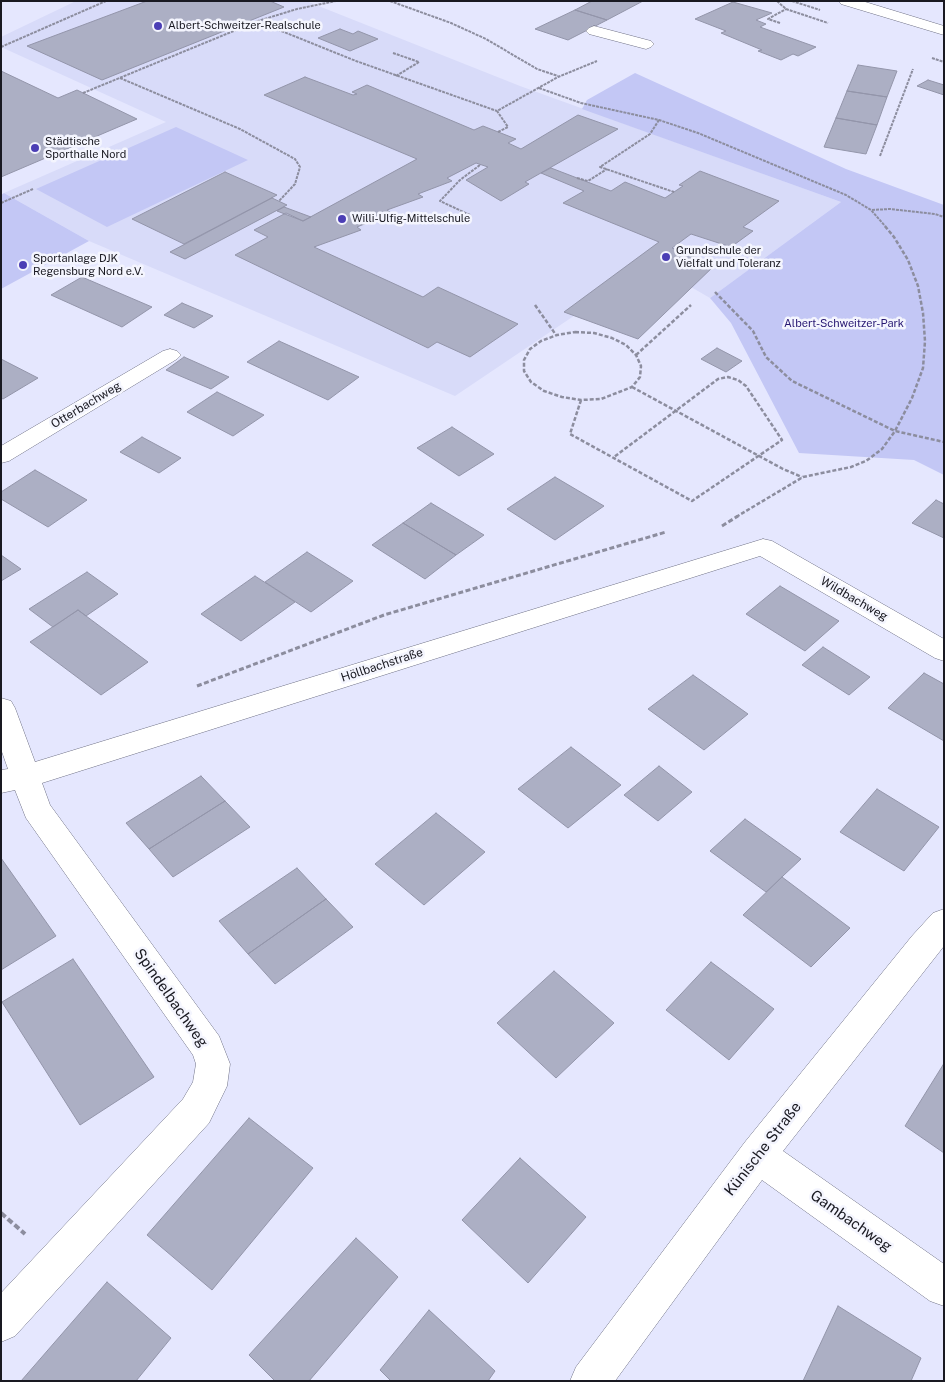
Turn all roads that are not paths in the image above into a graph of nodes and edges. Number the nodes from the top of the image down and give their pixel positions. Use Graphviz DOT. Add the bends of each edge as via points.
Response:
graph roads {
  1 [pos="846,1"];
  2 [pos="594,31"];
  3 [pos="944,31"];
  4 [pos="646,44"];
  5 [pos="170,354"];
  6 [pos="1,456"];
  7 [pos="763,547"];
  8 [pos="944,651"];
  9 [pos="1,708"];
  10 [pos="12,780"];
  11 [pos="944,923"];
  12 [pos="758,1155"];
  13 [pos="944,1286"];
  14 [pos="1,1322"];
  15 [pos="590,1381"];
  1 -- 3 [label="street"];
  2 -- 4 [label="street"];
  5 -- 6 [label="street, Otterbachweg"];
  7 -- 8 [label="street, Wildbachweg"];
  7 -- 10 [label="street, Höllbachstraße"];
  9 -- 10 [label="street"];
  10 -- 14 [label="street, Spindelbachweg" via="207,1047 213,1064 210,1086 196,1110"];
  11 -- 12 [label="street, Künische Straße"];
  12 -- 13 [label="street, Gambachweg"];
  12 -- 15 [label="street, Künische Straße"];
}
